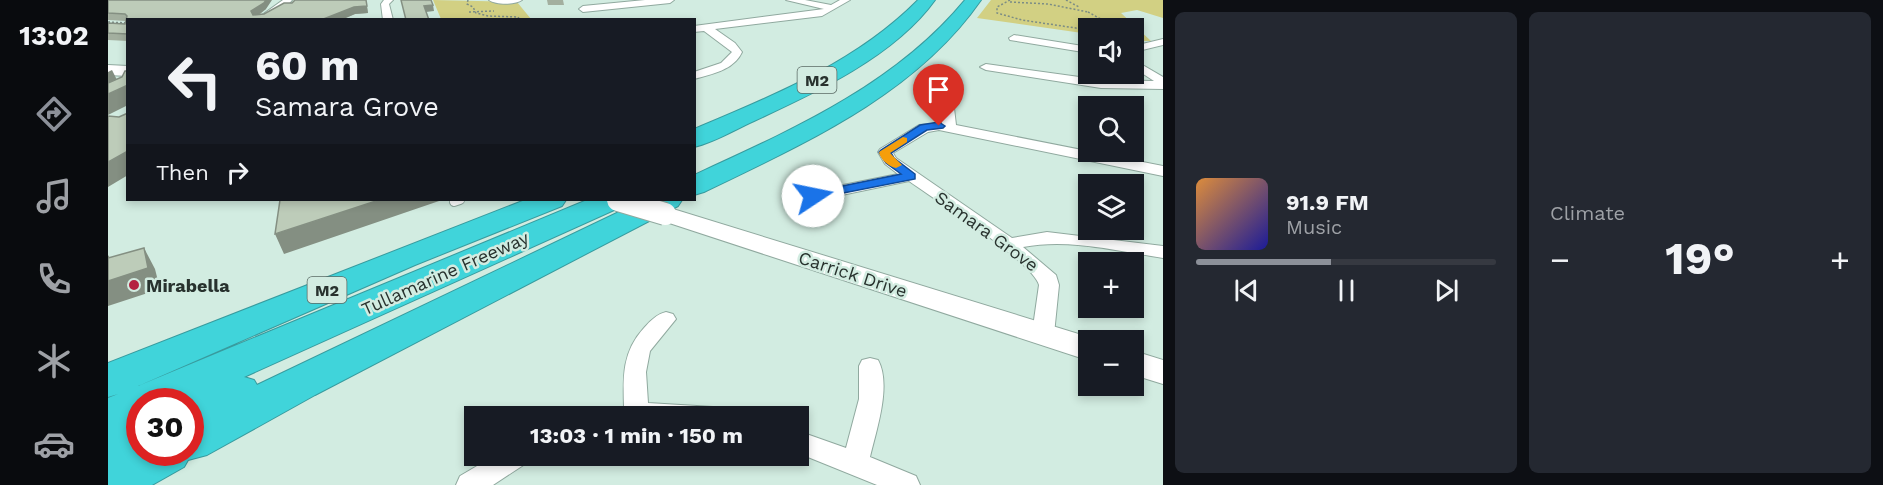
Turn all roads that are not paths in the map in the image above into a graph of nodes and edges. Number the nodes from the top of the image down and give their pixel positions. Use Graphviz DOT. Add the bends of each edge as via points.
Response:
graph roads {
  1 [pos="288,0"];
  2 [pos="389,0"];
  3 [pos="493,0"];
  4 [pos="518,0"];
  5 [pos="670,0"];
  6 [pos="790,0"];
  7 [pos="846,0"];
  8 [pos="927,0"];
  9 [pos="946,0"];
  10 [pos="960,0"];
  11 [pos="973,0"];
  12 [pos="581,4"];
  13 [pos="833,8"];
  14 [pos="262,18"];
  15 [pos="388,18"];
  16 [pos="786,18"];
  17 [pos="799,25"];
  18 [pos="700,28"];
  19 [pos="1014,38"];
  20 [pos="1163,42"];
  21 [pos="1144,47"];
  22 [pos="1078,48"];
  23 [pos="986,67"];
  24 [pos="108,70"];
  25 [pos="1144,70"];
  26 [pos="126,71"];
  27 [pos="696,75"];
  28 [pos="862,75"];
  29 [pos="1163,84"];
  30 [pos="952,101"];
  31 [pos="949,127"];
  32 [pos="696,138"];
  33 [pos="1078,150"];
  34 [pos="696,161"];
  35 [pos="1131,162"];
  36 [pos="1163,171"];
  37 [pos="911,176"];
  38 [pos="696,185"];
  39 [pos="813,196"];
  40 [pos="548,201"];
  41 [pos="666,207"];
  42 [pos="611,210"];
  43 [pos="1009,244"];
  44 [pos="1163,252"];
  45 [pos="403,258"];
  46 [pos="666,319"];
  47 [pos="1043,334"];
  48 [pos="1078,345"];
  49 [pos="870,366"];
  50 [pos="1144,366"];
  51 [pos="1163,372"];
  52 [pos="108,373"];
  53 [pos="108,381"];
  54 [pos="179,388"];
  55 [pos="632,406"];
  56 [pos="204,407"];
  57 [pos="126,410"];
  58 [pos="108,418"];
  59 [pos="204,433"];
  60 [pos="126,444"];
  61 [pos="809,446"];
  62 [pos="108,452"];
  63 [pos="855,463"];
  64 [pos="142,466"];
  65 [pos="500,466"];
  66 [pos="108,484"];
  67 [pos="470,485"];
  68 [pos="906,485"];
  1 -- 14 [label="street"];
  2 -- 15 [label="street"];
  3 -- 4 [label="street"];
  5 -- 12 [label="street"];
  6 -- 13 [label="street"];
  7 -- 13 [label="street"];
  8 -- 32 [label="highway, M2" via="893,32 854,59"];
  9 -- 28 [label="highway, M2" via="916,32"];
  10 -- 28 [label="highway" via="920,37"];
  11 -- 38 [label="highway" via="938,43 867,96"];
  13 -- 16 [label="street"];
  16 -- 17 [label="street"];
  16 -- 18 [label="street"];
  18 -- 27 [label="street" via="737,52 730,63"];
  19 -- 22 [label="street"];
  20 -- 21 [label="street"];
  23 -- 29 [label="street" via="1101,84"];
  24 -- 26 [label="street"];
  25 -- 29 [label="street"];
  28 -- 34 [label="highway, M2" via="799,113"];
  30 -- 31 [label="street" via="948,108"];
  31 -- 33 [label="street, Samara Grove"];
  31 -- 37 [label="street, Samara Grove" via="924,128 885,152 890,161"];
  35 -- 36 [label="street, Samara Grove"];
  37 -- 39 [label="street"];
  37 -- 43 [label="street, Samara Grove"];
  40 -- 45 [label="highway, Tullamarine Freeway / M2"];
  41 -- 42 [label="highway"];
  41 -- 47 [label="street, Carrick Drive"];
  42 -- 54 [label="highway, Tullamarine Freeway / M2"];
  42 -- 56 [label="highway"];
  42 -- 59 [label="highway"];
  43 -- 44 [label="street" via="1047,237"];
  43 -- 47 [label="street, Samara Grove" via="1046,275 1050,285"];
  45 -- 52 [label="highway"];
  45 -- 53 [label="highway, Tullamarine Freeway / M2"];
  46 -- 55 [label="street" via="637,351"];
  47 -- 48 [label="street, Carrick Drive"];
  49 -- 63 [label="street" via="871,399"];
  50 -- 51 [label="street"];
  57 -- 58 [label="highway"];
  60 -- 62 [label="highway"];
  61 -- 63 [label="street"];
  63 -- 68 [label="street"];
  64 -- 66 [label="highway"];
  65 -- 67 [label="street"];
}
